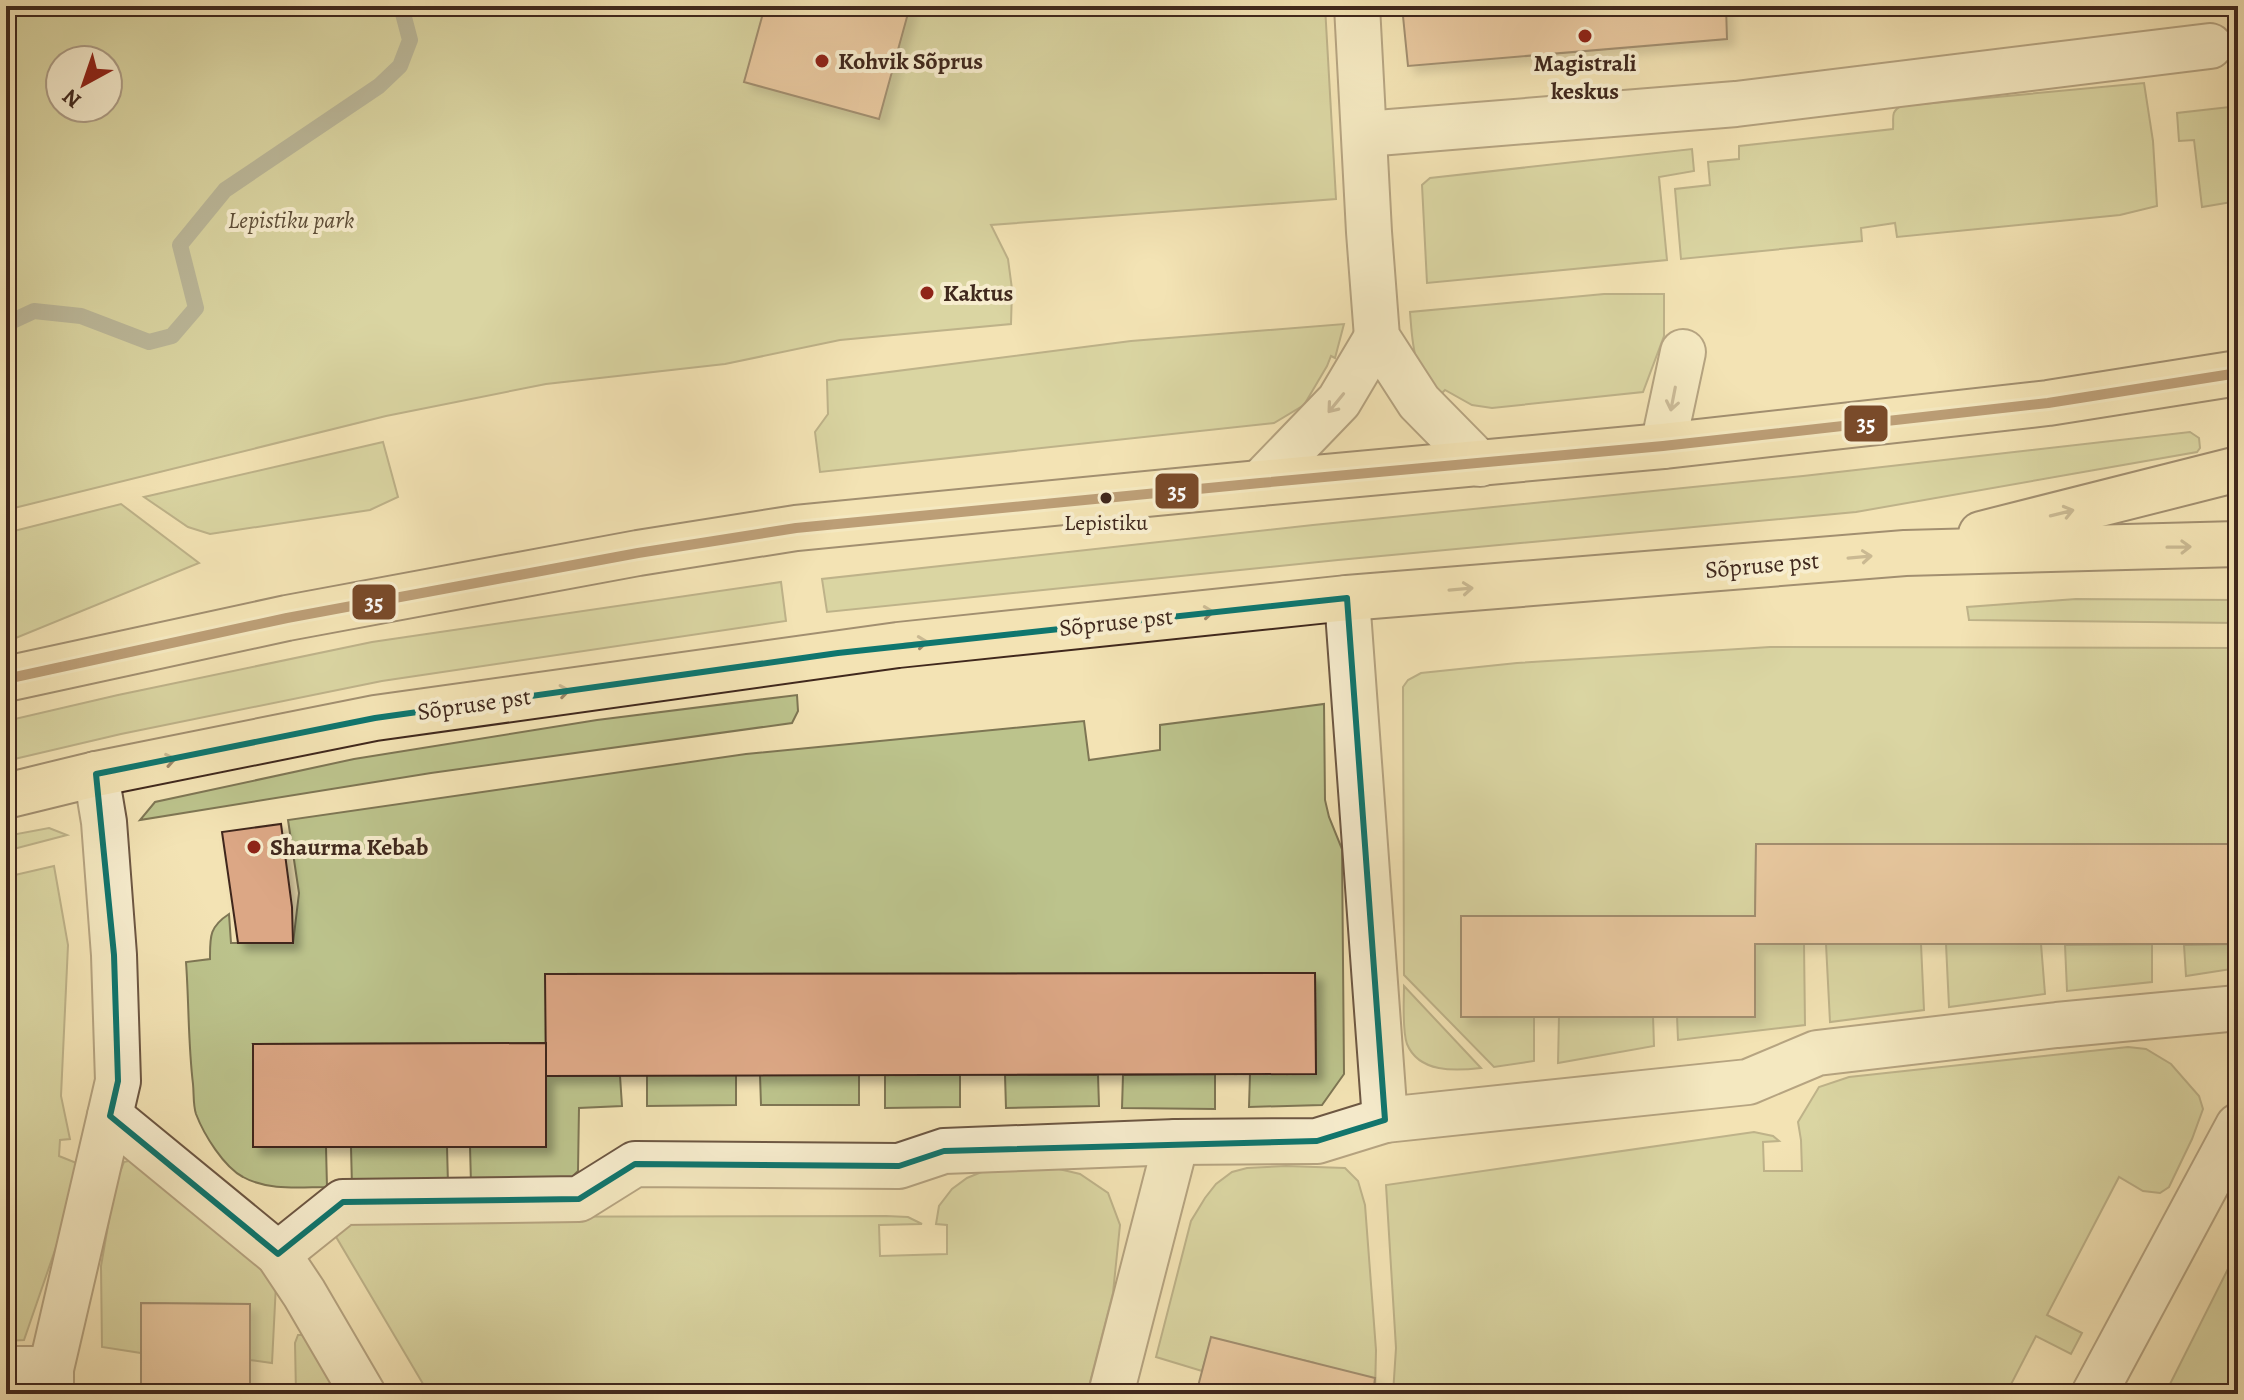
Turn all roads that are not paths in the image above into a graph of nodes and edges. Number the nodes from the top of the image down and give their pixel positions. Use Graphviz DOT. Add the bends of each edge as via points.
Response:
graph roads {
  1 [pos="1357,6"];
  2 [pos="2210,46"];
  3 [pos="1365,134"];
  4 [pos="1377,337"];
  5 [pos="1683,352"];
  6 [pos="2238,373"];
  7 [pos="1663,446"];
  8 [pos="1480,464"];
  9 [pos="2238,469"];
  10 [pos="1260,483"];
  11 [pos="2238,544"];
  12 [pos="1905,553"];
  13 [pos="1347,598"];
  14 [pos="6,679"];
  15 [pos="96,774"];
  16 [pos="6,796"];
  17 [pos="2238,1008"];
  18 [pos="110,1116"];
  19 [pos="1385,1120"];
  20 [pos="2238,1126"];
  21 [pos="1176,1142"];
  22 [pos="278,1254"];
  23 [pos="6,1369"];
  24 [pos="51,1382"];
  25 [pos="363,1394"];
  26 [pos="1111,1394"];
  27 [pos="2094,1394"];
  1 -- 3 [label="street"];
  2 -- 3 [label="street" via="1736,104"];
  3 -- 4 [label="street"];
  4 -- 8 [label="street" via="1419,402"];
  4 -- 10 [label="street, one-way" via="1339,401"];
  5 -- 7 [label="street, one-way"];
  6 -- 7 [label="main road" via="2048,403"];
  7 -- 8 [label="main road"];
  8 -- 10 [label="main road"];
  12 -- 9 [label="main road, one-way"];
  10 -- 14 [label="main road" via="796,528 287,618"];
  12 -- 11 [label="main road, Sõpruse pst, one-way"];
  13 -- 12 [label="main road, Sõpruse pst, one-way"];
  15 -- 13 [label="main road, Sõpruse pst, one-way" via="375,718 898,645"];
  13 -- 19 [label="street"];
  15 -- 16 [label="main road, Sõpruse pst"];
  15 -- 18 [label="street" via="114,955 118,1081"];
  17 -- 19 [label="street" via="1817,1053 1748,1082"];
  18 -- 22 [label="street"];
  18 -- 24 [label="street"];
  19 -- 21 [label="street" via="1317,1141"];
  20 -- 27 [label="street"];
  21 -- 22 [label="street" via="944,1151 899,1166 635,1164 579,1199 343,1202"];
  21 -- 26 [label="street"];
  22 -- 25 [label="street"];
  23 -- 24 [label="street"];
}
